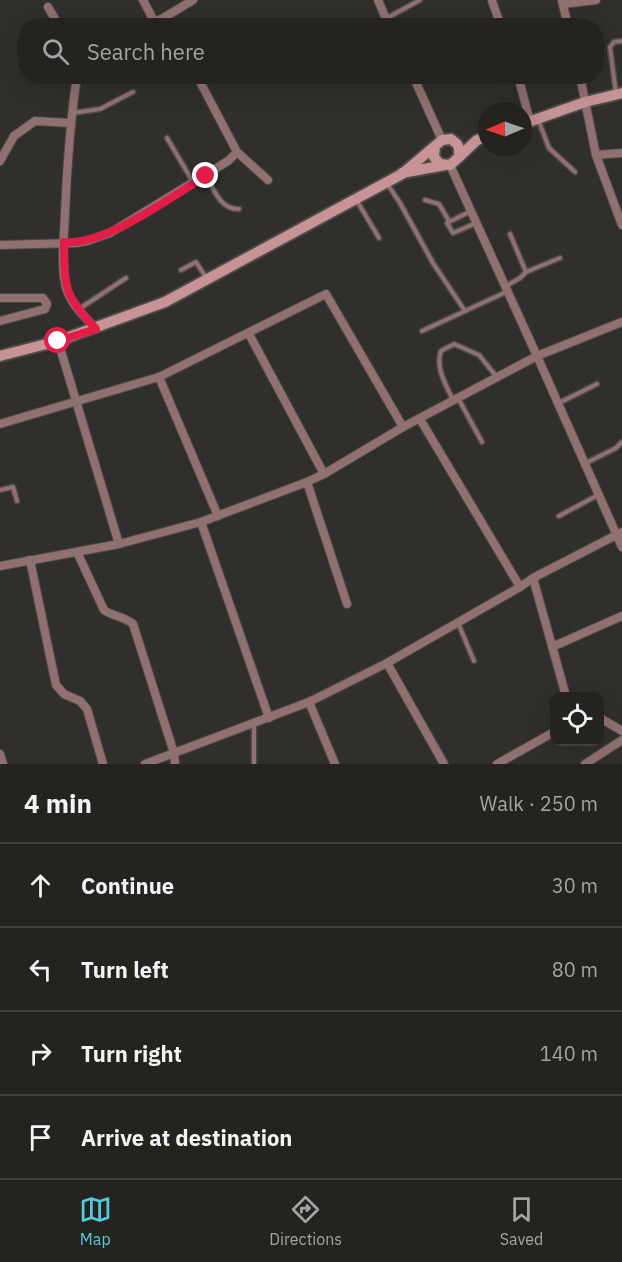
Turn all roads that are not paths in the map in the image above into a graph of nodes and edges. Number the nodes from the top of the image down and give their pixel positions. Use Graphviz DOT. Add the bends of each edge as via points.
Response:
graph roads {
  1 [pos="142,0"];
  2 [pos="193,0"];
  3 [pos="378,0"];
  4 [pos="420,0"];
  5 [pos="596,0"];
  6 [pos="492,1"];
  7 [pos="563,2"];
  8 [pos="48,7"];
  9 [pos="165,17"];
  10 [pos="54,18"];
  11 [pos="152,18"];
  12 [pos="386,18"];
  13 [pos="394,18"];
  14 [pos="498,18"];
  15 [pos="566,18"];
  16 [pos="622,41"];
  17 [pos="76,84"];
  18 [pos="201,84"];
  19 [pos="417,84"];
  20 [pos="520,84"];
  21 [pos="582,84"];
  22 [pos="133,92"];
  23 [pos="619,94"];
  24 [pos="525,102"];
  25 [pos="585,102"];
  26 [pos="71,113"];
  27 [pos="532,120"];
  28 [pos="70,123"];
  29 [pos="532,124"];
  30 [pos="167,138"];
  31 [pos="478,139"];
  32 [pos="442,142"];
  33 [pos="478,142"];
  34 [pos="237,152"];
  35 [pos="622,153"];
  36 [pos="596,155"];
  37 [pos="459,157"];
  38 [pos="0,161"];
  39 [pos="447,165"];
  40 [pos="575,172"];
  41 [pos="402,174"];
  42 [pos="206,176"];
  43 [pos="268,180"];
  44 [pos="386,182"];
  45 [pos="194,183"];
  46 [pos="356,198"];
  47 [pos="425,200"];
  48 [pos="239,209"];
  49 [pos="471,211"];
  50 [pos="449,221"];
  51 [pos="476,223"];
  52 [pos="622,225"];
  53 [pos="510,234"];
  54 [pos="379,238"];
  55 [pos="64,242"];
  56 [pos="0,245"];
  57 [pos="560,258"];
  58 [pos="181,270"];
  59 [pos="526,272"];
  60 [pos="126,278"];
  61 [pos="208,279"];
  62 [pos="507,289"];
  63 [pos="0,298"];
  64 [pos="78,310"];
  65 [pos="465,311"];
  66 [pos="0,321"];
  67 [pos="622,322"];
  68 [pos="96,329"];
  69 [pos="422,331"];
  70 [pos="249,334"];
  71 [pos="58,341"];
  72 [pos="0,356"];
  73 [pos="537,356"];
  74 [pos="159,377"];
  75 [pos="496,377"];
  76 [pos="597,384"];
  77 [pos="455,399"];
  78 [pos="75,402"];
  79 [pos="559,404"];
  80 [pos="420,419"];
  81 [pos="0,424"];
  82 [pos="403,428"];
  83 [pos="482,442"];
  84 [pos="622,442"];
  85 [pos="585,463"];
  86 [pos="324,474"];
  87 [pos="307,482"];
  88 [pos="0,490"];
  89 [pos="599,494"];
  90 [pos="17,501"];
  91 [pos="218,516"];
  92 [pos="559,516"];
  93 [pos="201,522"];
  94 [pos="619,533"];
  95 [pos="119,544"];
  96 [pos="622,547"];
  97 [pos="78,552"];
  98 [pos="30,560"];
  99 [pos="0,566"];
  100 [pos="532,578"];
  101 [pos="520,587"];
  102 [pos="347,604"];
  103 [pos="622,615"];
  104 [pos="458,622"];
  105 [pos="552,647"];
  106 [pos="474,662"];
  107 [pos="387,663"];
  108 [pos="565,692"];
  109 [pos="309,702"];
  110 [pos="269,718"];
  111 [pos="604,720"];
  112 [pos="254,724"];
  113 [pos="622,731"];
  114 [pos="550,735"];
  115 [pos="622,740"];
  116 [pos="174,753"];
  117 [pos="0,754"];
  118 [pos="3,764"];
  119 [pos="103,764"];
  120 [pos="145,764"];
  121 [pos="175,764"];
  122 [pos="254,764"];
  123 [pos="335,764"];
  124 [pos="444,764"];
  125 [pos="497,764"];
  126 [pos="585,764"];
  1 -- 11 [label="street"];
  2 -- 9 [label="street"];
  3 -- 12 [label="street"];
  4 -- 13 [label="lane"];
  5 -- 7 [label="street"];
  6 -- 14 [label="street"];
  7 -- 15 [label="street"];
  8 -- 10 [label="street"];
  16 -- 23 [label="lane" via="610,47"];
  17 -- 26 [label="street"];
  18 -- 34 [label="street"];
  19 -- 32 [label="street"];
  20 -- 24 [label="street"];
  21 -- 25 [label="street"];
  22 -- 26 [label="lane" via="100,109"];
  23 -- 25 [label="street"];
  25 -- 27 [label="street"];
  25 -- 36 [label="street"];
  26 -- 28 [label="street"];
  28 -- 38 [label="street" via="35,121 14,136"];
  28 -- 55 [label="street"];
  29 -- 40 [label="lane" via="549,148"];
  30 -- 45 [label="lane"];
  31 -- 32 [label="street"];
  32 -- 37 [label="street" via="459,148"];
  32 -- 39 [label="street" via="434,157"];
  32 -- 41 [label="street"];
  33 -- 37 [label="street"];
  34 -- 42 [label="street"];
  34 -- 43 [label="street"];
  35 -- 36 [label="street"];
  36 -- 52 [label="street"];
  37 -- 39 [label="street"];
  39 -- 41 [label="street"];
  39 -- 49 [label="street"];
  41 -- 44 [label="street"];
  42 -- 45 [label="street"];
  42 -- 48 [label="lane" via="224,204 231,210"];
  44 -- 46 [label="street"];
  44 -- 65 [label="lane"];
  45 -- 55 [label="street" via="110,233 87,241"];
  46 -- 54 [label="lane"];
  46 -- 61 [label="street"];
  47 -- 50 [label="lane" via="440,204"];
  49 -- 50 [label="lane"];
  49 -- 51 [label="street"];
  50 -- 51 [label="lane" via="453,233"];
  51 -- 62 [label="street"];
  53 -- 59 [label="lane"];
  55 -- 56 [label="street"];
  55 -- 64 [label="street" via="65,283"];
  57 -- 59 [label="lane"];
  58 -- 61 [label="lane" via="196,262"];
  59 -- 62 [label="lane"];
  60 -- 64 [label="lane"];
  61 -- 68 [label="street" via="165,302"];
  62 -- 65 [label="lane"];
  62 -- 73 [label="street"];
  63 -- 66 [label="street" via="43,298 47,304 45,309"];
  64 -- 68 [label="street"];
  65 -- 69 [label="lane"];
  67 -- 73 [label="street"];
  68 -- 71 [label="street"];
  70 -- 74 [label="street"];
  70 -- 82 [label="street" via="326,294"];
  70 -- 86 [label="street"];
  71 -- 72 [label="street"];
  71 -- 78 [label="street"];
  73 -- 75 [label="street"];
  73 -- 79 [label="street"];
  74 -- 78 [label="street"];
  74 -- 91 [label="street"];
  75 -- 77 [label="street"];
  75 -- 77 [label="lane" via="479,355 450,344 441,351 439,362 444,382"];
  76 -- 79 [label="lane"];
  77 -- 80 [label="street"];
  77 -- 83 [label="lane"];
  78 -- 81 [label="street"];
  78 -- 95 [label="street"];
  79 -- 85 [label="street"];
  80 -- 82 [label="street"];
  80 -- 101 [label="street"];
  82 -- 86 [label="street"];
  84 -- 85 [label="lane"];
  85 -- 89 [label="street"];
  86 -- 87 [label="street"];
  87 -- 91 [label="street"];
  87 -- 102 [label="street"];
  88 -- 90 [label="lane" via="14,487"];
  89 -- 92 [label="lane"];
  89 -- 94 [label="street"];
  91 -- 93 [label="street"];
  93 -- 95 [label="street"];
  93 -- 110 [label="street"];
  94 -- 96 [label="street"];
  94 -- 100 [label="street"];
  95 -- 97 [label="street"];
  97 -- 98 [label="street"];
  97 -- 116 [label="street" via="104,610 133,624"];
  98 -- 99 [label="street"];
  98 -- 119 [label="street" via="56,685 87,709"];
  100 -- 101 [label="street"];
  100 -- 105 [label="street"];
  101 -- 104 [label="street"];
  103 -- 105 [label="street"];
  104 -- 106 [label="lane"];
  104 -- 107 [label="street"];
  105 -- 108 [label="street"];
  107 -- 109 [label="street"];
  107 -- 124 [label="street"];
  109 -- 110 [label="street"];
  109 -- 123 [label="street"];
  110 -- 112 [label="street"];
  111 -- 113 [label="street"];
  112 -- 116 [label="street"];
  112 -- 122 [label="lane"];
  114 -- 125 [label="street"];
  115 -- 126 [label="street"];
  116 -- 120 [label="street"];
  116 -- 121 [label="street"];
  117 -- 118 [label="street"];
}
